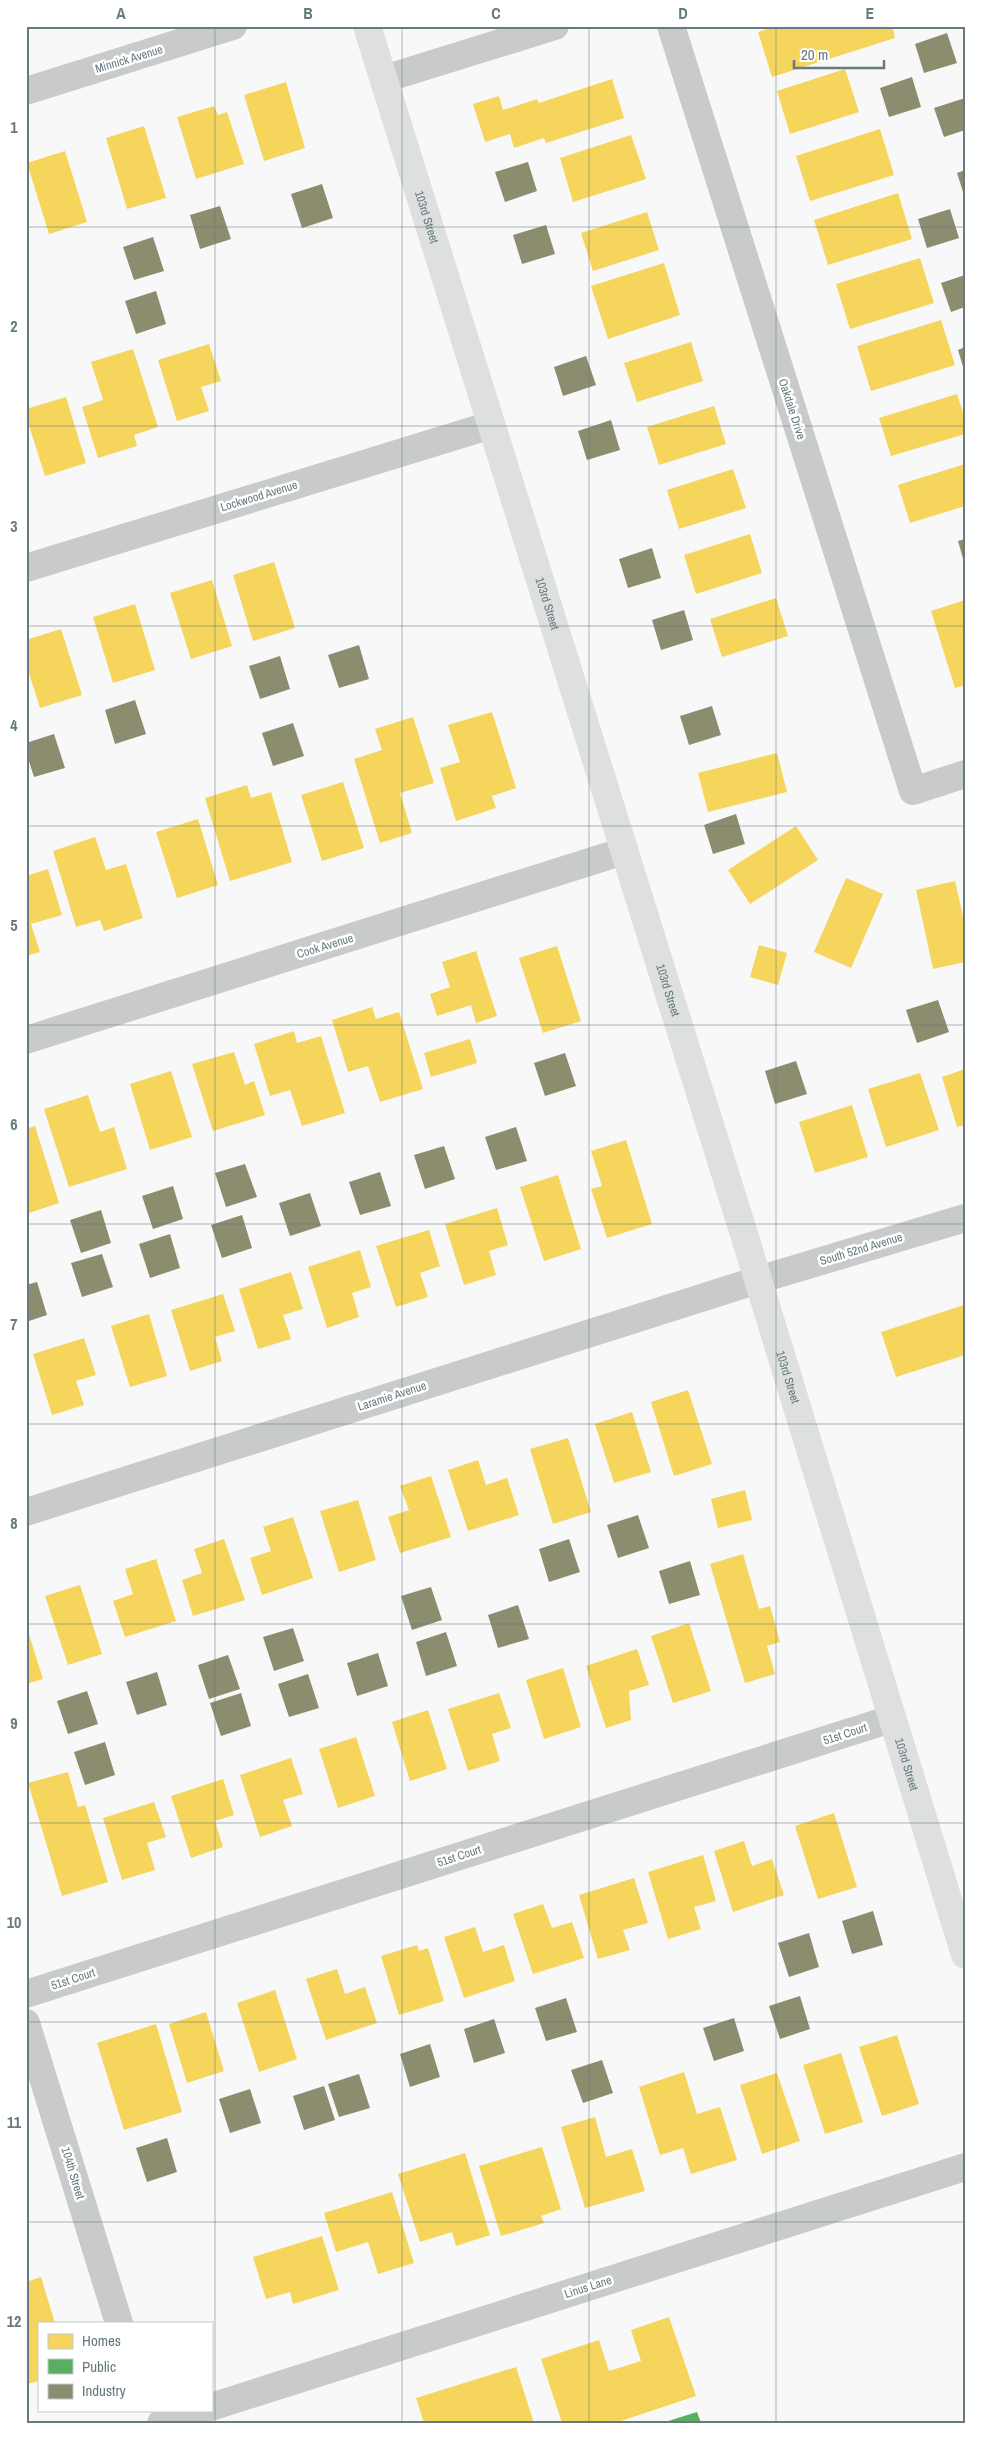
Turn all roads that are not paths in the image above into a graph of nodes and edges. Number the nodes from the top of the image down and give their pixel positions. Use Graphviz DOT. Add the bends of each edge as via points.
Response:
graph roads {
  1 [pos="233,26"];
  2 [pos="367,26"];
  3 [pos="555,26"];
  4 [pos="671,26"];
  5 [pos="384,79"];
  6 [pos="26,91"];
  7 [pos="491,425"];
  8 [pos="26,568"];
  9 [pos="965,774"];
  10 [pos="624,851"];
  11 [pos="26,1040"];
  12 [pos="965,1218"];
  13 [pos="758,1280"];
  14 [pos="26,1512"];
  15 [pos="891,1719"];
  16 [pos="965,1955"];
  17 [pos="26,1994"];
  18 [pos="26,2023"];
  19 [pos="965,2167"];
  20 [pos="119,2322"];
  21 [pos="212,2407"];
  22 [pos="194,2412"];
  23 [pos="160,2423"];
  1 -- 6 [label="street, Minnick Avenue"];
  2 -- 5 [label="main road, 103rd Street"];
  3 -- 5 [label="street"];
  4 -- 9 [label="street, Oakdale Drive" via="914,791"];
  5 -- 7 [label="main road, 103rd Street"];
  7 -- 8 [label="street, Lockwood Avenue"];
  7 -- 10 [label="main road, 103rd Street"];
  10 -- 11 [label="street, Cook Avenue"];
  10 -- 13 [label="main road, 103rd Street"];
  12 -- 13 [label="street, South 52nd Avenue"];
  13 -- 14 [label="street, Laramie Avenue"];
  13 -- 15 [label="main road, 103rd Street"];
  15 -- 16 [label="main road, 103rd Street"];
  15 -- 17 [label="street, 51st Court"];
  18 -- 20 [label="street, 104th Street"];
  19 -- 21 [label="street, Linus Lane"];
  22 -- 23 [label="street"];
}
